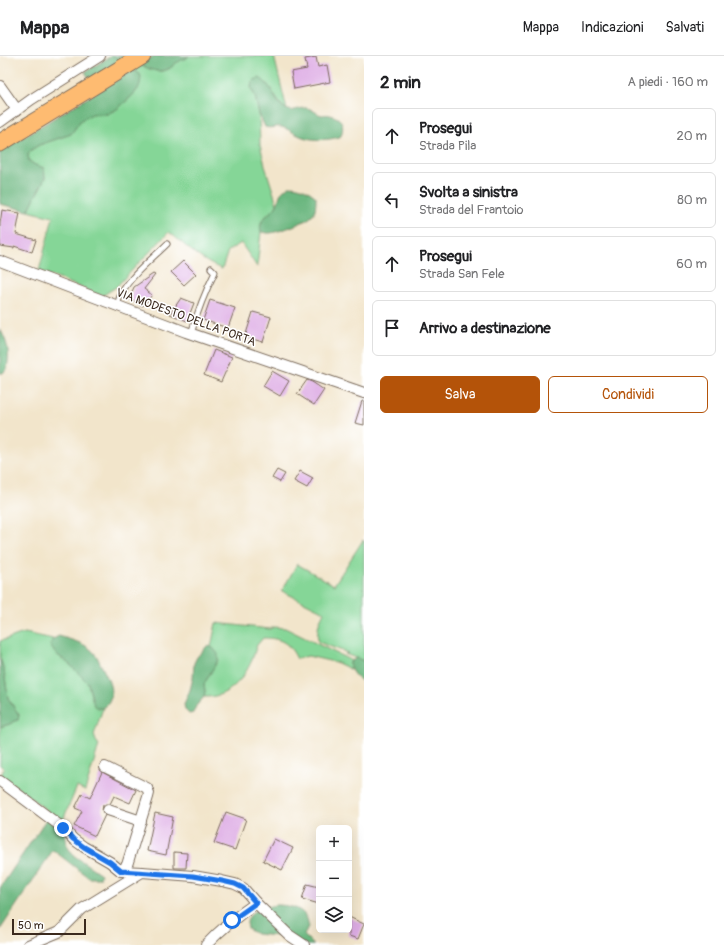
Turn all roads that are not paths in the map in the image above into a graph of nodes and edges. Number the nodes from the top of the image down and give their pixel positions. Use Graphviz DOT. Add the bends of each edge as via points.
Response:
graph roads {
  1 [pos="100,56"];
  2 [pos="142,56"];
  3 [pos="0,86"];
  4 [pos="17,110"];
  5 [pos="0,122"];
  6 [pos="0,143"];
  7 [pos="167,244"];
  8 [pos="0,261"];
  9 [pos="211,268"];
  10 [pos="117,306"];
  11 [pos="191,334"];
  12 [pos="364,393"];
  13 [pos="105,767"];
  14 [pos="0,781"];
  15 [pos="108,810"];
  16 [pos="140,821"];
  17 [pos="121,871"];
  18 [pos="142,872"];
  19 [pos="256,903"];
  20 [pos="28,945"];
  21 [pos="206,945"];
  22 [pos="304,945"];
  1 -- 4 [label="street"];
  2 -- 6 [label="highway"];
  3 -- 4 [label="street"];
  4 -- 5 [label="street"];
  7 -- 10 [label="lane" via="127,284"];
  8 -- 10 [label="street, VIA MODESTO DELLA PORTA"];
  9 -- 11 [label="lane" via="215,272"];
  10 -- 11 [label="street, VIA MODESTO DELLA PORTA"];
  11 -- 12 [label="street, VIA MODESTO DELLA PORTA"];
  13 -- 16 [label="street" via="147,788 148,797"];
  14 -- 17 [label="street" via="63,828 73,839"];
  15 -- 16 [label="street"];
  16 -- 17 [label="street" via="127,864"];
  17 -- 18 [label="street"];
  18 -- 19 [label="street" via="193,876 235,884 243,888"];
  18 -- 20 [label="street" via="82,909 59,932"];
  19 -- 21 [label="street" via="217,932"];
  19 -- 22 [label="street" via="289,935"];
}
